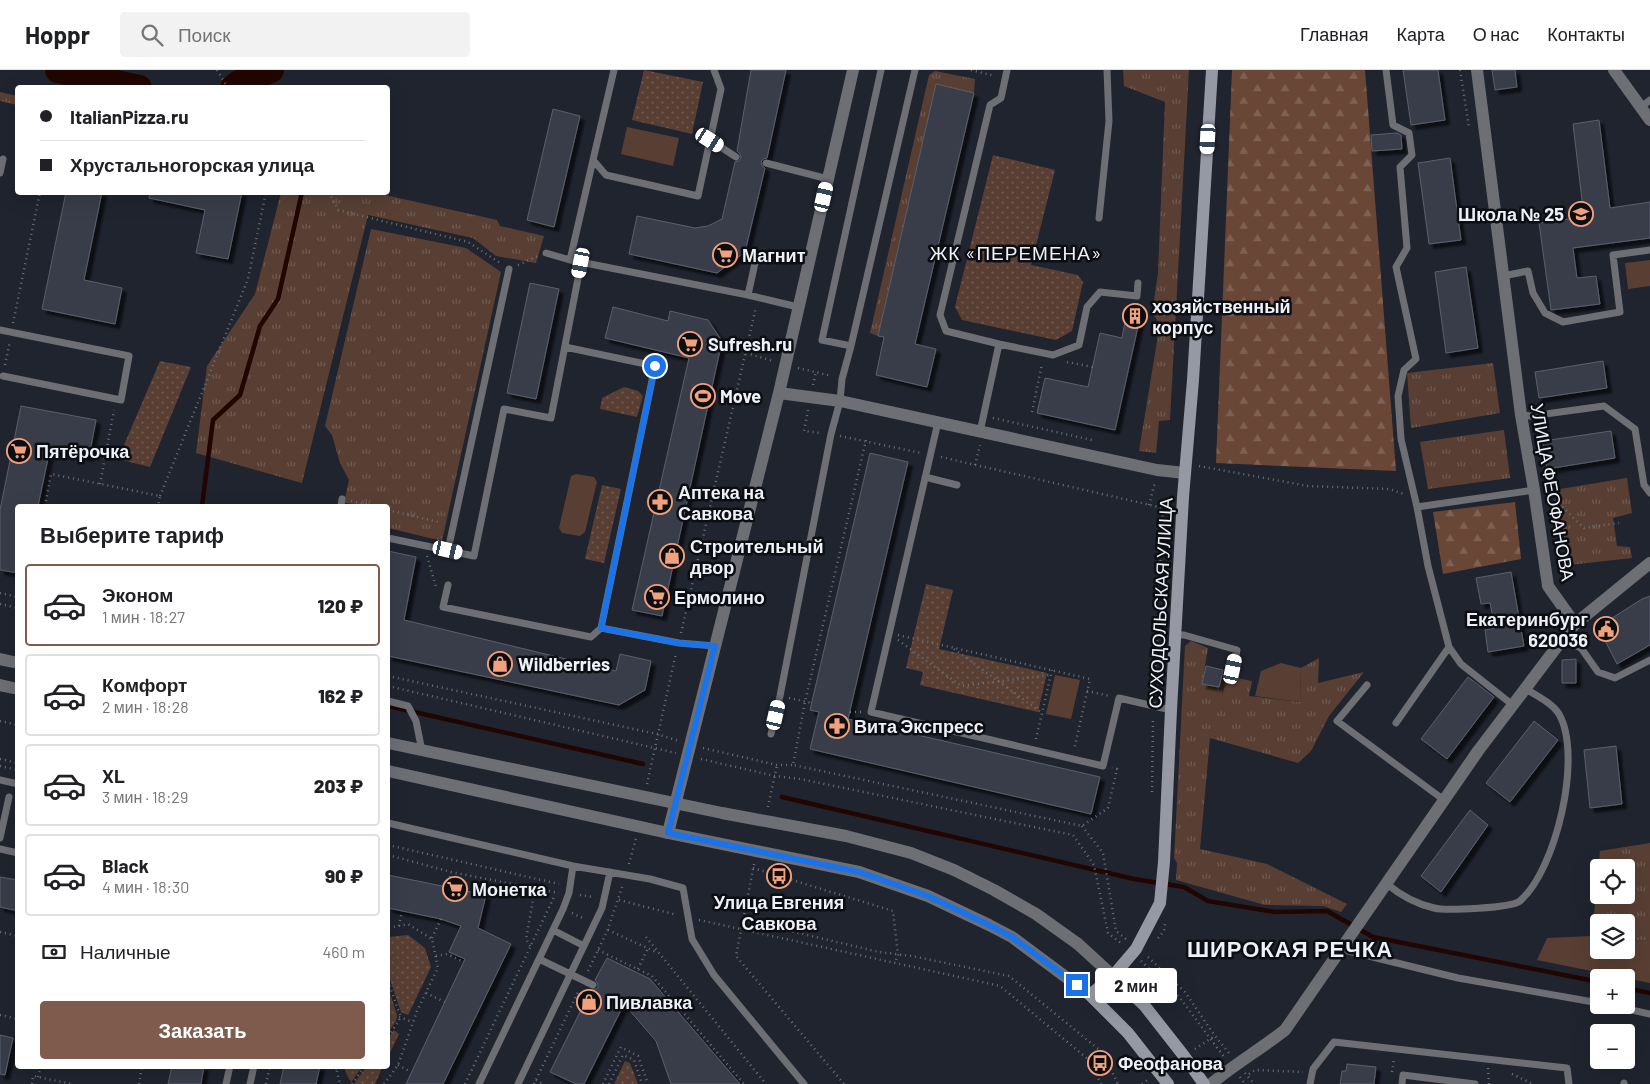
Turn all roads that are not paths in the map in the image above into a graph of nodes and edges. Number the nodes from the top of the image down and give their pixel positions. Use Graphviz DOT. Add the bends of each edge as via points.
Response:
graph roads {
  1 [pos="614,70"];
  2 [pos="714,70"];
  3 [pos="853,70"];
  4 [pos="881,70"];
  5 [pos="915,70"];
  6 [pos="1007,70"];
  7 [pos="1107,70"];
  8 [pos="1212,70"];
  9 [pos="1386,70"];
  10 [pos="1477,70"];
  11 [pos="1614,70"];
  12 [pos="1646,104"];
  13 [pos="1650,120"];
  14 [pos="710,140"];
  15 [pos="736,156"];
  16 [pos="3,159"];
  17 [pos="593,160"];
  18 [pos="766,163"];
  19 [pos="0,173"];
  20 [pos="828,179"];
  21 [pos="1099,218"];
  22 [pos="1650,250"];
  23 [pos="546,253"];
  24 [pos="757,254"];
  25 [pos="570,260"];
  26 [pos="581,263"];
  27 [pos="509,269"];
  28 [pos="1503,276"];
  29 [pos="1138,283"];
  30 [pos="748,295"];
  31 [pos="798,307"];
  32 [pos="0,330"];
  33 [pos="999,344"];
  34 [pos="851,346"];
  35 [pos="565,347"];
  36 [pos="3,376"];
  37 [pos="779,393"];
  38 [pos="840,401"];
  39 [pos="1521,415"];
  40 [pos="938,422"];
  41 [pos="982,432"];
  42 [pos="1186,468"];
  43 [pos="925,477"];
  44 [pos="958,485"];
  45 [pos="1534,490"];
  46 [pos="1650,494"];
  47 [pos="1417,507"];
  48 [pos="390,538"];
  49 [pos="448,550"];
  50 [pos="1650,563"];
  51 [pos="448,585"];
  52 [pos="1575,624"];
  53 [pos="601,628"];
  54 [pos="1176,635"];
  55 [pos="1562,640"];
  56 [pos="715,646"];
  57 [pos="1449,647"];
  58 [pos="0,659"];
  59 [pos="1650,660"];
  60 [pos="15,662"];
  61 [pos="1233,669"];
  62 [pos="1367,684"];
  63 [pos="0,685"];
  64 [pos="15,688"];
  65 [pos="1526,689"];
  66 [pos="390,702"];
  67 [pos="1514,706"];
  68 [pos="1171,710"];
  69 [pos="1396,722"];
  70 [pos="771,734"];
  71 [pos="390,743"];
  72 [pos="422,751"];
  73 [pos="390,771"];
  74 [pos="0,780"];
  75 [pos="15,783"];
  76 [pos="9,797"];
  77 [pos="1444,800"];
  78 [pos="675,804"];
  79 [pos="390,823"];
  80 [pos="668,833"];
  81 [pos="0,838"];
  82 [pos="0,849"];
  83 [pos="15,852"];
  84 [pos="573,866"];
  85 [pos="610,872"];
  86 [pos="1386,884"];
  87 [pos="552,930"];
  88 [pos="584,946"];
  89 [pos="1339,949"];
  90 [pos="539,959"];
  91 [pos="570,974"];
  92 [pos="1113,976"];
  93 [pos="593,985"];
  94 [pos="1090,995"];
  95 [pos="1590,1001"];
  96 [pos="1635,1011"];
  97 [pos="1650,1014"];
  98 [pos="229,1069"];
  99 [pos="253,1069"];
  100 [pos="226,1084"];
  101 [pos="250,1084"];
  102 [pos="479,1084"];
  103 [pos="518,1084"];
  104 [pos="804,1084"];
  105 [pos="1168,1084"];
  106 [pos="1204,1084"];
  107 [pos="1211,1084"];
  108 [pos="1310,1084"];
  109 [pos="1402,1084"];
  110 [pos="1475,1084"];
  111 [pos="1568,1084"];
  1 -- 17 [label="lane"];
  2 -- 14 [label="lane" via="722,89"];
  3 -- 20 [label="street"];
  4 -- 34 [label="lane" via="822,340"];
  5 -- 34 [label="lane"];
  6 -- 33 [label="lane" via="1001,98 990,105 940,315 946,331"];
  7 -- 21 [label="lane" via="1109,121"];
  8 -- 42 [label="main road, СУХОДОЛЬСКАЯ УЛИЦА"];
  9 -- 47 [label="lane" via="1393,125 1409,133 1412,155 1400,167 1407,248 1396,267 1416,359 1404,370 1398,396 1401,439"];
  10 -- 28 [label="street, УЛИЦА ФЕОФАНОВА"];
  11 -- 12 [label="street"];
  12 -- 13 [label="street"];
  14 -- 15 [label="lane"];
  14 -- 17 [label="lane" via="698,196 606,174"];
  16 -- 19 [label="lane"];
  17 -- 25 [label="lane"];
  18 -- 20 [label="lane"];
  20 -- 31 [label="street"];
  22 -- 28 [label="lane" via="1613,255 1620,312 1563,322 1546,313 1533,293 1528,271"];
  23 -- 25 [label="lane"];
  24 -- 30 [label="lane"];
  25 -- 26 [label="lane"];
  26 -- 30 [label="lane"];
  26 -- 35 [label="lane"];
  27 -- 49 [label="lane"];
  28 -- 39 [label="street, УЛИЦА ФЕОФАНОВА"];
  29 -- 33 [label="lane" via="1137,296 1100,292 1087,307 1079,345 1053,355"];
  30 -- 31 [label="lane"];
  31 -- 37 [label="street"];
  32 -- 36 [label="lane" via="130,356 121,400"];
  33 -- 41 [label="lane"];
  34 -- 38 [label="lane" via="842,378"];
  35 -- 49 [label="lane" via="551,418 504,409 474,556"];
  35 -- 53 [label="lane" via="655,366"];
  37 -- 38 [label="street"];
  37 -- 56 [label="street"];
  38 -- 40 [label="street"];
  38 -- 70 [label="lane"];
  39 -- 45 [label="street, УЛИЦА ФЕОФАНОВА"];
  39 -- 46 [label="lane" via="1604,406 1635,429 1644,485"];
  40 -- 41 [label="street"];
  40 -- 43 [label="lane"];
  41 -- 42 [label="street" via="1157,470"];
  42 -- 54 [label="main road, СУХОДОЛЬСКАЯ УЛИЦА"];
  43 -- 44 [label="lane"];
  43 -- 68 [label="lane" via="871,712 1103,766 1119,698"];
  45 -- 47 [label="lane"];
  45 -- 52 [label="street, УЛИЦА ФЕОФАНОВА" via="1548,586"];
  47 -- 57 [label="lane"];
  48 -- 49 [label="lane"];
  50 -- 52 [label="street"];
  51 -- 53 [label="lane" via="442,608 590,637"];
  52 -- 55 [label="street"];
  53 -- 56 [label="lane" via="678,643"];
  54 -- 61 [label="lane" via="1237,650"];
  54 -- 68 [label="main road, СУХОДОЛЬСКАЯ УЛИЦА"];
  55 -- 59 [label="lane" via="1581,648 1598,672 1615,678"];
  55 -- 65 [label="street"];
  56 -- 78 [label="street"];
  57 -- 67 [label="lane" via="1461,664"];
  57 -- 69 [label="lane"];
  58 -- 60 [label="street"];
  62 -- 77 [label="lane" via="1337,722"];
  63 -- 64 [label="street"];
  65 -- 67 [label="street"];
  65 -- 86 [label="lane" via="1545,700 1558,713 1567,747 1560,826 1530,891 1518,903 1484,908 1435,908 1398,894"];
  66 -- 72 [label="lane" via="408,706 416,721"];
  67 -- 77 [label="street"];
  68 -- 92 [label="main road, СУХОДОЛЬСКАЯ УЛИЦА" via="1160,903 1136,948"];
  71 -- 72 [label="street"];
  72 -- 78 [label="street"];
  73 -- 80 [label="street"];
  74 -- 75 [label="lane"];
  76 -- 81 [label="lane"];
  77 -- 86 [label="street"];
  78 -- 80 [label="street"];
  78 -- 92 [label="street" via="846,836 912,853 954,870 1036,914 1078,944"];
  79 -- 84 [label="lane"];
  80 -- 94 [label="street" via="859,872 928,896 1012,937"];
  82 -- 83 [label="lane"];
  84 -- 85 [label="lane"];
  84 -- 87 [label="lane" via="570,890"];
  85 -- 88 [label="lane" via="602,908"];
  85 -- 104 [label="lane" via="683,888 692,939 714,975"];
  86 -- 89 [label="street"];
  87 -- 88 [label="lane"];
  87 -- 90 [label="lane"];
  88 -- 91 [label="lane"];
  89 -- 95 [label="lane" via="1458,978"];
  89 -- 107 [label="street" via="1285,1030"];
  90 -- 91 [label="lane"];
  90 -- 102 [label="lane"];
  91 -- 93 [label="lane"];
  91 -- 103 [label="lane"];
  92 -- 94 [label="main road, СУХОДОЛЬСКАЯ УЛИЦА"];
  92 -- 106 [label="main road" via="1144,1005"];
  94 -- 105 [label="main road" via="1128,1033"];
  96 -- 97 [label="lane"];
  98 -- 100 [label="lane"];
  99 -- 101 [label="lane"];
  108 -- 111 [label="lane" via="1312,1069 1334,1042 1567,1068"];
  109 -- 110 [label="lane" via="1403,1074"];
}
